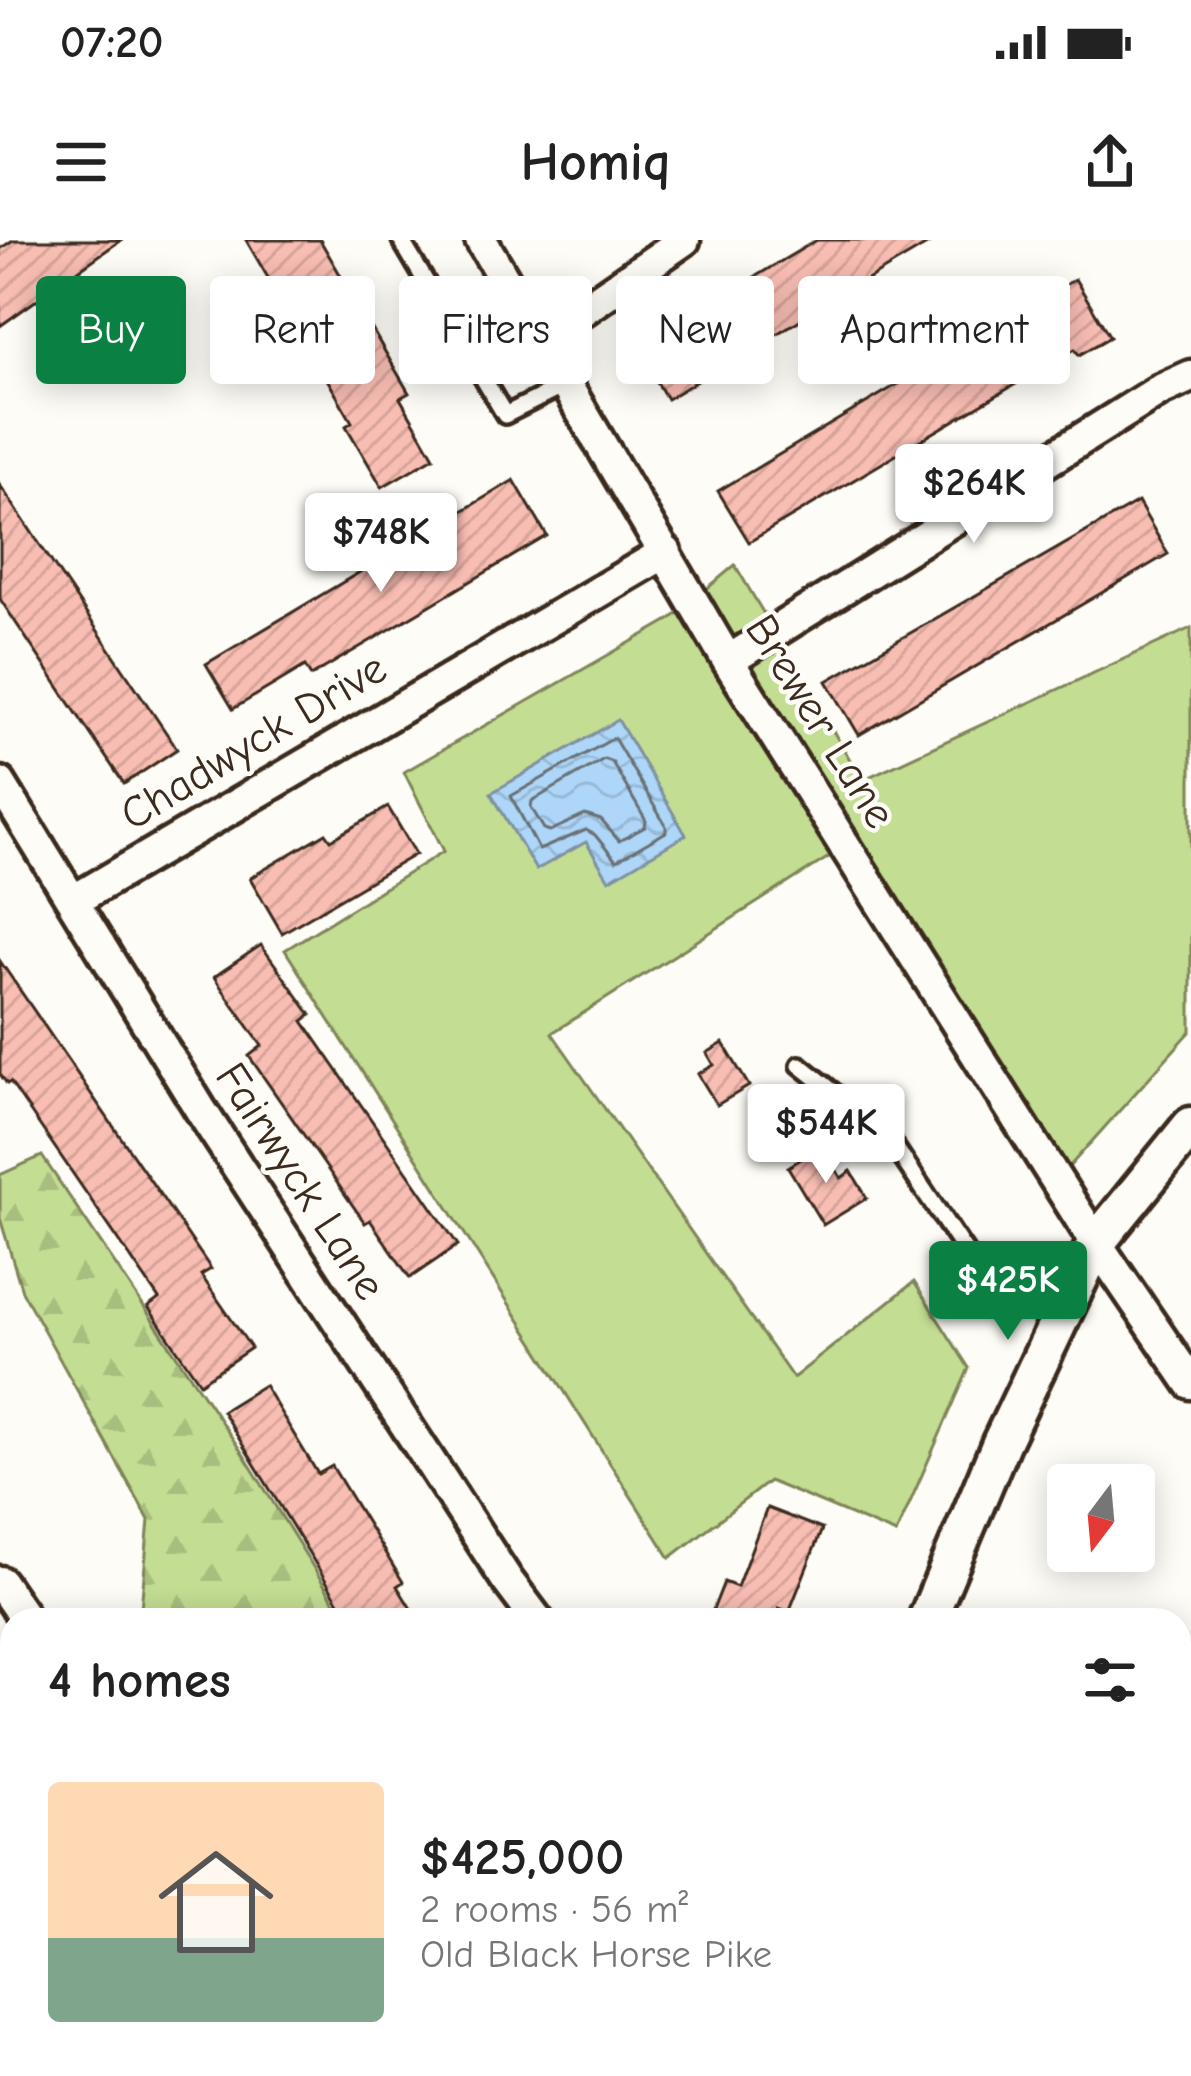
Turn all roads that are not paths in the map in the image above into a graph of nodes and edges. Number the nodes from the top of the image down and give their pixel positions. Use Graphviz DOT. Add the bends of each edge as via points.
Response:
graph roads {
  1 [pos="400,240"];
  2 [pos="481,240"];
  3 [pos="684,240"];
  4 [pos="422,276"];
  5 [pos="503,276"];
  6 [pos="592,304"];
  7 [pos="1191,376"];
  8 [pos="486,384"];
  9 [pos="567,384"];
  10 [pos="666,551"];
  11 [pos="728,661"];
  12 [pos="0,783"];
  13 [pos="73,901"];
  14 [pos="800,1065"];
  15 [pos="1191,1126"];
  16 [pos="1096,1243"];
  17 [pos="1060,1319"];
  18 [pos="1191,1383"];
  19 [pos="0,1582"];
  20 [pos="18,1608"];
  21 [pos="528,1608"];
  22 [pos="933,1608"];
  1 -- 4 [label="lane"];
  2 -- 5 [label="street, Brewer Lane"];
  3 -- 6 [label="street"];
  7 -- 11 [label="street"];
  8 -- 9 [label="lane" via="505,415"];
  9 -- 10 [label="street, Brewer Lane"];
  10 -- 11 [label="street, Brewer Lane"];
  10 -- 13 [label="street, Chadwyck Drive"];
  11 -- 16 [label="street, Brewer Lane"];
  12 -- 13 [label="street, Fairwyck Lane"];
  13 -- 21 [label="street, Fairwyck Lane"];
  14 -- 17 [label="lane" via="887,1135 982,1277"];
  15 -- 16 [label="street"];
  16 -- 17 [label="street"];
  16 -- 18 [label="street, Brewer Lane"];
  17 -- 22 [label="street"];
  19 -- 20 [label="street"];
}
